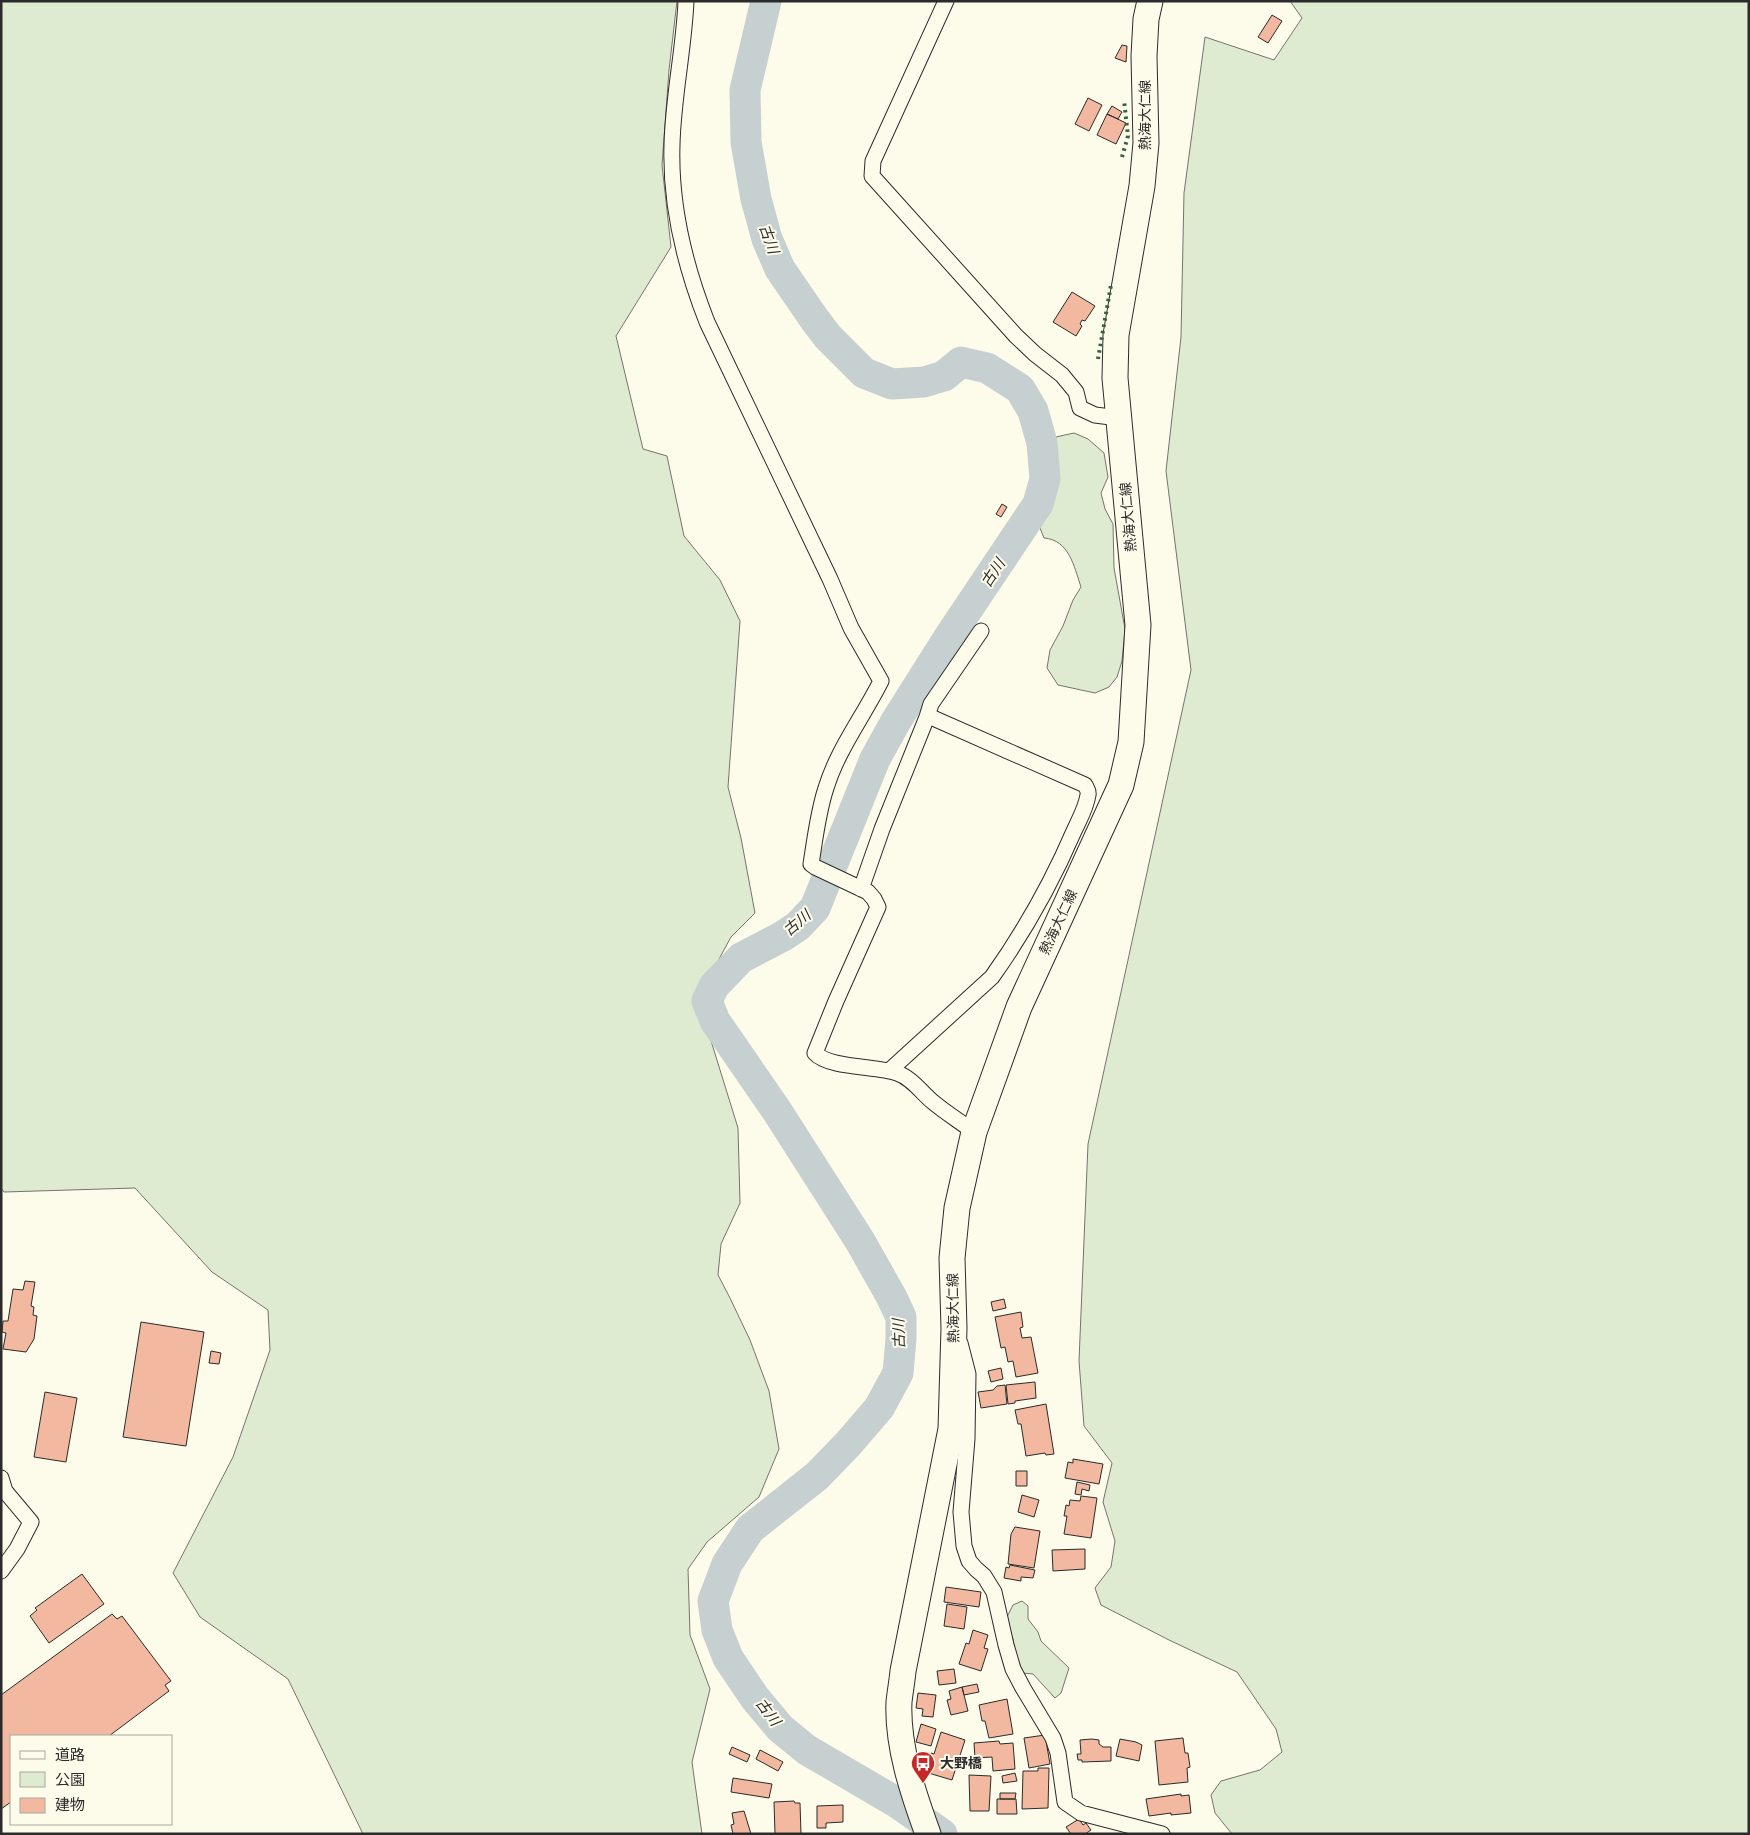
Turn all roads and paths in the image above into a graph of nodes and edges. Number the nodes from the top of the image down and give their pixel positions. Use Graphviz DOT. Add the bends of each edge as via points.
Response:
graph roads {
  1 [pos="686,1"];
  2 [pos="946,1"];
  3 [pos="1150,1"];
  4 [pos="1119,418"];
  5 [pos="981,631"];
  6 [pos="927,717"];
  7 [pos="856,887"];
  8 [pos="889,1072"];
  9 [pos="974,1132"];
  10 [pos="954,1328"];
  11 [pos="1,1478"];
  12 [pos="1,1571"];
  13 [pos="928,1834"];
  14 [pos="1162,1834"];
  1 -- 7 [label="street" via="672,145 674,202 693,286 852,628 881,681 837,760 826,788 812,864"];
  2 -- 4 [label="street" via="873,161 872,176 1016,336 1062,375 1076,392 1080,408 1095,415"];
  3 -- 4 [label="main road, 熱海大仁線" via="1144,56 1146,143 1142,186 1116,335 1115,378"];
  4 -- 9 [label="main road, 熱海大仁線" via="1138,625 1131,742 1121,785 1019,1007"];
  5 -- 6 [label="street" via="930,704"];
  6 -- 7 [label="street"];
  6 -- 8 [label="street" via="1085,785 1089,794 1063,855 992,977"];
  7 -- 8 [label="street" via="868,892 878,907 815,1053 820,1059"];
  8 -- 9 [label="street" via="908,1079"];
  9 -- 10 [label="main road, 熱海大仁線" via="957,1208 952,1258"];
  10 -- 13 [label="main road, 熱海大仁線" via="951,1429 899,1703 909,1779"];
  10 -- 14 [label="street" via="968,1374 961,1512 964,1546 969,1561 994,1592 1013,1669 1053,1738 1065,1802 1081,1813"];
  11 -- 12 [label="street" via="5,1491 32,1522"];
}
